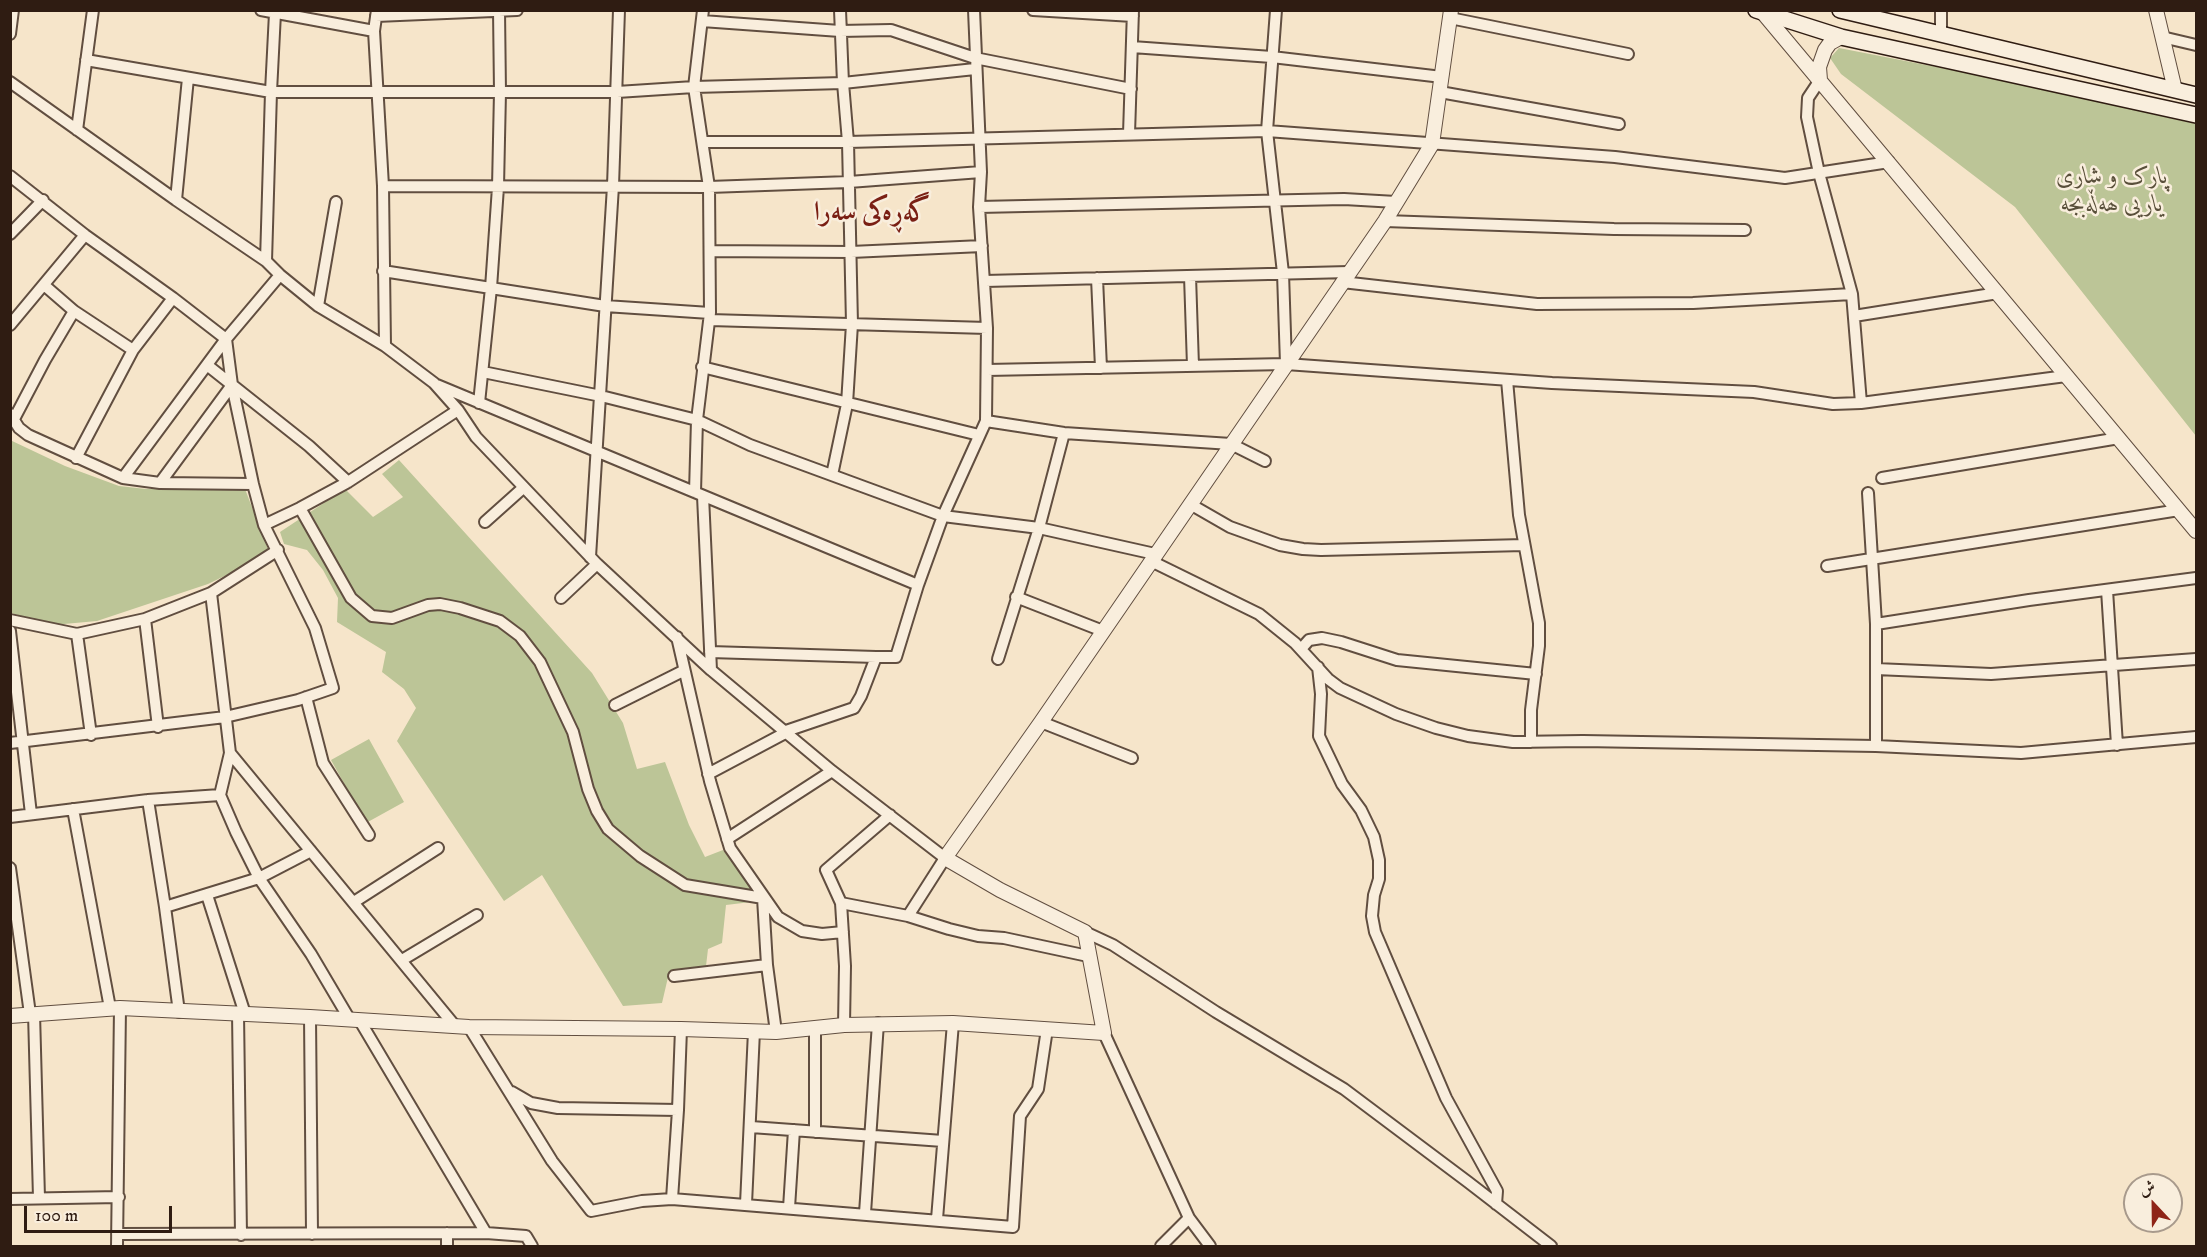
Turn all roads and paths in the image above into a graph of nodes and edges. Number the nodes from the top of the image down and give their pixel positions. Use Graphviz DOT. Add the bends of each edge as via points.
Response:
graph roads {
  1 [pos="13,10"];
  2 [pos="93,10"];
  3 [pos="261,10"];
  4 [pos="517,10"];
  5 [pos="619,10"];
  6 [pos="840,10"];
  7 [pos="974,10"];
  8 [pos="1033,10"];
  9 [pos="1276,10"];
  10 [pos="1840,10"];
  11 [pos="1941,10"];
  12 [pos="2156,10"];
  13 [pos="499,11"];
  14 [pos="1762,12"];
  15 [pos="376,13"];
  16 [pos="275,14"];
  17 [pos="1133,14"];
  18 [pos="1451,14"];
  19 [pos="703,16"];
  20 [pos="374,31"];
  21 [pos="840,31"];
  22 [pos="10,34"];
  23 [pos="1941,35"];
  24 [pos="1841,37"];
  25 [pos="2162,37"];
  26 [pos="2196,45"];
  27 [pos="1132,47"];
  28 [pos="1628,54"];
  29 [pos="1272,57"];
  30 [pos="86,60"];
  31 [pos="975,63"];
  32 [pos="1442,77"];
  33 [pos="188,78"];
  34 [pos="1820,80"];
  35 [pos="10,82"];
  36 [pos="843,83"];
  37 [pos="694,87"];
  38 [pos="1131,89"];
  39 [pos="2175,90"];
  40 [pos="377,92"];
  41 [pos="500,92"];
  42 [pos="617,92"];
  43 [pos="1440,92"];
  44 [pos="271,93"];
  45 [pos="2196,95"];
  46 [pos="2173,111"];
  47 [pos="2196,115"];
  48 [pos="1619,124"];
  49 [pos="77,130"];
  50 [pos="1267,131"];
  51 [pos="1129,134"];
  52 [pos="979,137"];
  53 [pos="703,142"];
  54 [pos="848,142"];
  55 [pos="1432,144"];
  56 [pos="1889,162"];
  57 [pos="981,172"];
  58 [pos="1819,173"];
  59 [pos="10,176"];
  60 [pos="849,182"];
  61 [pos="383,186"];
  62 [pos="613,186"];
  63 [pos="498,187"];
  64 [pos="709,188"];
  65 [pos="43,200"];
  66 [pos="176,200"];
  67 [pos="1275,200"];
  68 [pos="336,202"];
  69 [pos="1396,202"];
  70 [pos="979,207"];
  71 [pos="1385,221"];
  72 [pos="1745,230"];
  73 [pos="10,234"];
  74 [pos="85,235"];
  75 [pos="982,246"];
  76 [pos="710,251"];
  77 [pos="851,252"];
  78 [pos="266,261"];
  79 [pos="383,271"];
  80 [pos="1283,273"];
  81 [pos="280,275"];
  82 [pos="1190,276"];
  83 [pos="1345,277"];
  84 [pos="1097,278"];
  85 [pos="985,281"];
  86 [pos="44,285"];
  87 [pos="491,288"];
  88 [pos="1998,293"];
  89 [pos="1852,294"];
  90 [pos="173,298"];
  91 [pos="318,306"];
  92 [pos="605,306"];
  93 [pos="74,311"];
  94 [pos="1854,316"];
  95 [pos="710,317"];
  96 [pos="852,324"];
  97 [pos="10,325"];
  98 [pos="987,328"];
  99 [pos="226,339"];
  100 [pos="385,346"];
  101 [pos="133,350"];
  102 [pos="1286,364"];
  103 [pos="207,365"];
  104 [pos="1193,366"];
  105 [pos="702,367"];
  106 [pos="1101,368"];
  107 [pos="987,370"];
  108 [pos="483,372"];
  109 [pos="2066,376"];
  110 [pos="1508,380"];
  111 [pos="434,383"];
  112 [pos="232,385"];
  113 [pos="601,396"];
  114 [pos="479,403"];
  115 [pos="1861,403"];
  116 [pos="847,404"];
  117 [pos="458,410"];
  118 [pos="12,416"];
  119 [pos="697,420"];
  120 [pos="986,422"];
  121 [pos="1064,433"];
  122 [pos="979,435"];
  123 [pos="2119,438"];
  124 [pos="1231,444"];
  125 [pos="597,453"];
  126 [pos="76,458"];
  127 [pos="1265,461"];
  128 [pos="832,475"];
  129 [pos="123,477"];
  130 [pos="1882,478"];
  131 [pos="348,482"];
  132 [pos="160,483"];
  133 [pos="252,484"];
  134 [pos="523,488"];
  135 [pos="1868,493"];
  136 [pos="699,494"];
  137 [pos="1190,504"];
  138 [pos="300,508"];
  139 [pos="2179,510"];
  140 [pos="943,516"];
  141 [pos="485,522"];
  142 [pos="264,525"];
  143 [pos="1039,528"];
  144 [pos="2196,531"];
  145 [pos="1524,545"];
  146 [pos="278,550"];
  147 [pos="1153,558"];
  148 [pos="1874,559"];
  149 [pos="593,561"];
  150 [pos="1827,566"];
  151 [pos="2196,578"];
  152 [pos="918,585"];
  153 [pos="2107,590"];
  154 [pos="211,593"];
  155 [pos="1016,597"];
  156 [pos="561,598"];
  157 [pos="10,620"];
  158 [pos="145,620"];
  159 [pos="1876,624"];
  160 [pos="1103,631"];
  161 [pos="10,632"];
  162 [pos="77,634"];
  163 [pos="677,637"];
  164 [pos="1301,649"];
  165 [pos="710,652"];
  166 [pos="876,657"];
  167 [pos="998,659"];
  168 [pos="2196,659"];
  169 [pos="1318,666"];
  170 [pos="2112,666"];
  171 [pos="1876,669"];
  172 [pos="711,670"];
  173 [pos="683,671"];
  174 [pos="1536,674"];
  175 [pos="306,697"];
  176 [pos="615,705"];
  177 [pos="225,717"];
  178 [pos="1041,722"];
  179 [pos="158,727"];
  180 [pos="787,731"];
  181 [pos="91,735"];
  182 [pos="2196,737"];
  183 [pos="1531,742"];
  184 [pos="16,743"];
  185 [pos="2117,745"];
  186 [pos="1876,746"];
  187 [pos="230,753"];
  188 [pos="1132,758"];
  189 [pos="832,771"];
  190 [pos="708,774"];
  191 [pos="220,795"];
  192 [pos="148,801"];
  193 [pos="73,809"];
  194 [pos="30,814"];
  195 [pos="890,814"];
  196 [pos="10,817"];
  197 [pos="369,835"];
  198 [pos="727,838"];
  199 [pos="438,848"];
  200 [pos="311,851"];
  201 [pos="945,858"];
  202 [pos="10,868"];
  203 [pos="259,878"];
  204 [pos="207,895"];
  205 [pos="764,898"];
  206 [pos="354,902"];
  207 [pos="841,903"];
  208 [pos="165,907"];
  209 [pos="477,915"];
  210 [pos="908,916"];
  211 [pos="843,932"];
  212 [pos="1085,932"];
  213 [pos="1088,957"];
  214 [pos="402,960"];
  215 [pos="767,965"];
  216 [pos="674,976"];
  217 [pos="115,1008"];
  218 [pos="180,1012"];
  219 [pos="32,1013"];
  220 [pos="241,1013"];
  221 [pos="10,1016"];
  222 [pos="310,1017"];
  223 [pos="355,1021"];
  224 [pos="878,1023"];
  225 [pos="953,1023"];
  226 [pos="844,1025"];
  227 [pos="462,1027"];
  228 [pos="815,1028"];
  229 [pos="681,1029"];
  230 [pos="1047,1029"];
  231 [pos="754,1031"];
  232 [pos="776,1032"];
  233 [pos="1104,1033"];
  234 [pos="509,1091"];
  235 [pos="678,1110"];
  236 [pos="751,1127"];
  237 [pos="794,1130"];
  238 [pos="815,1132"];
  239 [pos="870,1136"];
  240 [pos="943,1141"];
  241 [pos="119,1197"];
  242 [pos="39,1198"];
  243 [pos="10,1199"];
  244 [pos="672,1199"];
  245 [pos="746,1204"];
  246 [pos="1496,1204"];
  247 [pos="789,1208"];
  248 [pos="865,1213"];
  249 [pos="1190,1218"];
  250 [pos="937,1219"];
  251 [pos="447,1233"];
  252 [pos="486,1233"];
  253 [pos="117,1234"];
  254 [pos="312,1234"];
  255 [pos="241,1235"];
  256 [pos="370,1235"];
  257 [pos="194,1241"];
  258 [pos="117,1246"];
  259 [pos="370,1246"];
  260 [pos="447,1246"];
  261 [pos="532,1246"];
  262 [pos="1161,1246"];
  263 [pos="1210,1246"];
  264 [pos="1551,1246"];
  1 -- 22 [label="street"];
  2 -- 30 [label="street"];
  3 -- 16 [label="street"];
  4 -- 13 [label="street"];
  5 -- 42 [label="street"];
  6 -- 21 [label="street"];
  7 -- 31 [label="street"];
  8 -- 17 [label="street"];
  9 -- 29 [label="street"];
  10 -- 23 [label="main road"];
  11 -- 23 [label="street"];
  12 -- 25 [label="street"];
  13 -- 15 [label="street"];
  13 -- 41 [label="street"];
  14 -- 24 [label="main road"];
  14 -- 34 [label="street"];
  15 -- 20 [label="street"];
  16 -- 20 [label="street"];
  16 -- 44 [label="street"];
  17 -- 27 [label="street"];
  18 -- 28 [label="street"];
  18 -- 32 [label="street"];
  19 -- 21 [label="street"];
  19 -- 37 [label="street"];
  20 -- 40 [label="street"];
  21 -- 31 [label="street" via="891,30"];
  21 -- 36 [label="street"];
  23 -- 39 [label="main road"];
  24 -- 34 [label="street" via="1825,50 1819,67"];
  24 -- 46 [label="main road"];
  25 -- 26 [label="street"];
  25 -- 39 [label="street"];
  27 -- 29 [label="street"];
  27 -- 38 [label="street"];
  29 -- 32 [label="street"];
  29 -- 50 [label="street"];
  30 -- 33 [label="street"];
  30 -- 49 [label="street"];
  31 -- 36 [label="street"];
  31 -- 38 [label="street"];
  31 -- 52 [label="street"];
  32 -- 43 [label="street"];
  33 -- 44 [label="street"];
  33 -- 66 [label="street"];
  34 -- 56 [label="street"];
  34 -- 58 [label="street" via="1808,98 1807,117"];
  35 -- 49 [label="street"];
  36 -- 37 [label="street"];
  36 -- 54 [label="street"];
  37 -- 42 [label="street"];
  37 -- 53 [label="street"];
  38 -- 51 [label="street"];
  39 -- 45 [label="main road"];
  39 -- 46 [label="main road"];
  40 -- 41 [label="street"];
  40 -- 44 [label="street"];
  40 -- 61 [label="street"];
  41 -- 42 [label="street"];
  41 -- 63 [label="street"];
  42 -- 62 [label="street"];
  43 -- 48 [label="street"];
  43 -- 55 [label="street"];
  44 -- 78 [label="street"];
  46 -- 47 [label="main road"];
  49 -- 66 [label="street"];
  50 -- 51 [label="street"];
  50 -- 55 [label="street"];
  50 -- 67 [label="street"];
  51 -- 52 [label="street"];
  52 -- 54 [label="street"];
  52 -- 57 [label="street"];
  53 -- 54 [label="street"];
  53 -- 64 [label="street"];
  54 -- 60 [label="street"];
  55 -- 58 [label="street" via="1615,157 1785,178"];
  55 -- 69 [label="street"];
  56 -- 58 [label="street"];
  56 -- 88 [label="street"];
  57 -- 60 [label="street"];
  57 -- 70 [label="street"];
  58 -- 89 [label="street"];
  59 -- 65 [label="street"];
  60 -- 64 [label="street"];
  60 -- 77 [label="street"];
  61 -- 63 [label="street"];
  61 -- 79 [label="street"];
  62 -- 63 [label="street"];
  62 -- 64 [label="street"];
  62 -- 92 [label="street"];
  63 -- 87 [label="street"];
  64 -- 76 [label="street"];
  65 -- 73 [label="street"];
  65 -- 74 [label="street"];
  66 -- 78 [label="street"];
  67 -- 69 [label="street"];
  67 -- 70 [label="street"];
  67 -- 80 [label="street"];
  68 -- 91 [label="street"];
  69 -- 71 [label="street"];
  70 -- 75 [label="street"];
  71 -- 72 [label="street"];
  71 -- 83 [label="street"];
  74 -- 86 [label="street"];
  74 -- 90 [label="street"];
  75 -- 77 [label="street"];
  75 -- 85 [label="street"];
  76 -- 77 [label="street"];
  76 -- 95 [label="street"];
  77 -- 96 [label="street"];
  78 -- 81 [label="street"];
  79 -- 87 [label="street"];
  79 -- 100 [label="street"];
  80 -- 82 [label="street"];
  80 -- 83 [label="street"];
  80 -- 102 [label="street"];
  81 -- 91 [label="street"];
  81 -- 99 [label="street"];
  82 -- 84 [label="street"];
  82 -- 104 [label="street"];
  83 -- 89 [label="street" via="1537,304 1693,303"];
  83 -- 102 [label="street"];
  84 -- 85 [label="street"];
  84 -- 106 [label="street"];
  85 -- 98 [label="street"];
  86 -- 93 [label="street"];
  86 -- 97 [label="street"];
  87 -- 92 [label="street"];
  87 -- 108 [label="street"];
  88 -- 94 [label="street"];
  88 -- 109 [label="street"];
  89 -- 94 [label="street"];
  90 -- 99 [label="street"];
  90 -- 101 [label="street"];
  91 -- 100 [label="street"];
  92 -- 95 [label="street"];
  92 -- 113 [label="street"];
  93 -- 101 [label="street"];
  93 -- 118 [label="street"];
  94 -- 115 [label="street"];
  95 -- 96 [label="street"];
  95 -- 105 [label="street"];
  96 -- 98 [label="street"];
  96 -- 116 [label="street"];
  98 -- 107 [label="street"];
  99 -- 103 [label="street"];
  99 -- 112 [label="street"];
  100 -- 111 [label="street"];
  101 -- 126 [label="street"];
  102 -- 104 [label="street"];
  102 -- 110 [label="street"];
  102 -- 124 [label="street"];
  103 -- 112 [label="street"];
  103 -- 129 [label="street"];
  104 -- 106 [label="street"];
  105 -- 116 [label="street"];
  105 -- 119 [label="street"];
  106 -- 107 [label="street"];
  107 -- 120 [label="street"];
  108 -- 113 [label="street"];
  108 -- 114 [label="street"];
  109 -- 115 [label="street"];
  109 -- 123 [label="street"];
  110 -- 115 [label="street" via="1754,392 1833,404"];
  110 -- 145 [label="street"];
  111 -- 114 [label="street"];
  111 -- 117 [label="street"];
  112 -- 131 [label="street"];
  112 -- 132 [label="street"];
  112 -- 133 [label="street"];
  113 -- 119 [label="street"];
  113 -- 125 [label="street"];
  114 -- 125 [label="street"];
  116 -- 122 [label="street"];
  116 -- 128 [label="street"];
  117 -- 131 [label="street"];
  117 -- 134 [label="street" via="476,437"];
  118 -- 126 [label="street" via="28,435"];
  119 -- 128 [label="street" via="750,445"];
  119 -- 136 [label="street"];
  120 -- 121 [label="street"];
  120 -- 122 [label="street"];
  121 -- 124 [label="street"];
  121 -- 143 [label="street"];
  122 -- 140 [label="street"];
  123 -- 130 [label="street"];
  123 -- 139 [label="street"];
  124 -- 127 [label="street"];
  124 -- 137 [label="street"];
  125 -- 136 [label="street"];
  125 -- 149 [label="street"];
  126 -- 129 [label="street"];
  128 -- 140 [label="street"];
  129 -- 132 [label="street"];
  131 -- 138 [label="street"];
  132 -- 133 [label="street"];
  133 -- 142 [label="street"];
  134 -- 141 [label="street"];
  134 -- 149 [label="street"];
  135 -- 148 [label="street"];
  136 -- 152 [label="street"];
  136 -- 165 [label="street"];
  137 -- 145 [label="street" via="1246,533 1303,549"];
  137 -- 147 [label="street"];
  138 -- 142 [label="street"];
  138 -- 205 [label="street" via="338,579 351,598 372,616 392,618 440,604 500,621 520,636 540,662 573,732 588,789 608,829 685,885"];
  139 -- 144 [label="street"];
  139 -- 148 [label="street"];
  140 -- 143 [label="street"];
  140 -- 152 [label="street"];
  142 -- 146 [label="street"];
  143 -- 147 [label="street"];
  143 -- 155 [label="street"];
  145 -- 174 [label="street" via="1539,623"];
  146 -- 154 [label="street"];
  146 -- 175 [label="street" via="315,628 333,688"];
  147 -- 160 [label="street"];
  147 -- 164 [label="street" via="1259,614"];
  148 -- 150 [label="street"];
  148 -- 159 [label="street"];
  149 -- 156 [label="street"];
  149 -- 163 [label="street"];
  151 -- 153 [label="street"];
  152 -- 166 [label="street" via="896,657"];
  153 -- 159 [label="street"];
  153 -- 170 [label="street"];
  154 -- 158 [label="street"];
  154 -- 177 [label="street"];
  155 -- 160 [label="street"];
  155 -- 167 [label="street"];
  157 -- 162 [label="street"];
  158 -- 162 [label="street"];
  158 -- 179 [label="street"];
  159 -- 171 [label="street"];
  160 -- 178 [label="street"];
  161 -- 184 [label="street"];
  162 -- 181 [label="street"];
  163 -- 172 [label="street"];
  163 -- 173 [label="street"];
  164 -- 169 [label="street"];
  164 -- 174 [label="street" via="1309,640 1322,638 1397,660"];
  165 -- 166 [label="street"];
  165 -- 172 [label="street"];
  166 -- 180 [label="street" via="854,708"];
  168 -- 170 [label="street"];
  169 -- 183 [label="street" via="1340,688 1416,721 1468,736"];
  169 -- 246 [label="street" via="1319,736 1374,837 1380,860 1372,916 1375,932 1446,1098 1497,1191"];
  170 -- 171 [label="street" via="1991,674"];
  170 -- 185 [label="street"];
  171 -- 186 [label="street"];
  172 -- 180 [label="street"];
  173 -- 176 [label="street"];
  173 -- 190 [label="street"];
  174 -- 183 [label="street"];
  175 -- 177 [label="street"];
  175 -- 197 [label="street" via="323,763"];
  177 -- 179 [label="street"];
  177 -- 187 [label="street"];
  178 -- 188 [label="street"];
  178 -- 201 [label="street"];
  179 -- 181 [label="street"];
  180 -- 189 [label="street"];
  180 -- 190 [label="street"];
  181 -- 184 [label="street"];
  182 -- 185 [label="street"];
  183 -- 186 [label="street"];
  184 -- 194 [label="street"];
  185 -- 186 [label="street" via="2021,753"];
  187 -- 191 [label="street"];
  187 -- 200 [label="street"];
  189 -- 195 [label="street"];
  189 -- 198 [label="street"];
  190 -- 198 [label="street"];
  191 -- 192 [label="street"];
  191 -- 203 [label="street"];
  192 -- 193 [label="street"];
  192 -- 208 [label="street"];
  193 -- 194 [label="street"];
  193 -- 217 [label="street"];
  194 -- 196 [label="street"];
  195 -- 201 [label="street"];
  195 -- 207 [label="street" via="826,870"];
  198 -- 205 [label="street"];
  199 -- 206 [label="street"];
  200 -- 203 [label="street"];
  200 -- 206 [label="street"];
  201 -- 210 [label="street"];
  201 -- 212 [label="street"];
  202 -- 219 [label="street"];
  203 -- 204 [label="street"];
  203 -- 223 [label="street"];
  204 -- 208 [label="street"];
  204 -- 220 [label="street"];
  205 -- 211 [label="street" via="778,917 802,931"];
  205 -- 215 [label="street"];
  206 -- 214 [label="street"];
  207 -- 210 [label="street"];
  207 -- 211 [label="street"];
  208 -- 218 [label="street"];
  209 -- 214 [label="street"];
  210 -- 213 [label="street" via="978,936"];
  211 -- 226 [label="street"];
  212 -- 213 [label="street"];
  212 -- 246 [label="street" via="1113,945 1344,1089"];
  213 -- 233 [label="street"];
  214 -- 227 [label="street"];
  215 -- 216 [label="street"];
  215 -- 232 [label="street"];
  217 -- 218 [label="street"];
  217 -- 219 [label="street"];
  217 -- 241 [label="street"];
  218 -- 220 [label="street"];
  219 -- 221 [label="street"];
  219 -- 242 [label="street"];
  220 -- 222 [label="street"];
  220 -- 255 [label="street"];
  222 -- 223 [label="street"];
  222 -- 254 [label="street"];
  223 -- 227 [label="street"];
  223 -- 252 [label="street"];
  224 -- 225 [label="street"];
  224 -- 226 [label="street"];
  224 -- 239 [label="street"];
  225 -- 230 [label="street"];
  225 -- 240 [label="street"];
  226 -- 228 [label="street"];
  227 -- 229 [label="street"];
  227 -- 234 [label="street"];
  228 -- 232 [label="street"];
  228 -- 238 [label="street"];
  229 -- 231 [label="street"];
  229 -- 235 [label="street"];
  230 -- 233 [label="street"];
  230 -- 250 [label="street" via="1038,1089 1020,1116 1013,1227"];
  231 -- 232 [label="street"];
  231 -- 236 [label="street"];
  233 -- 249 [label="street"];
  234 -- 235 [label="street" via="531,1103 558,1108"];
  234 -- 244 [label="street" via="552,1161 591,1211"];
  235 -- 244 [label="street"];
  236 -- 237 [label="street"];
  236 -- 245 [label="street"];
  237 -- 238 [label="street"];
  237 -- 247 [label="street"];
  238 -- 239 [label="street"];
  239 -- 240 [label="street"];
  239 -- 248 [label="street"];
  240 -- 250 [label="street"];
  241 -- 242 [label="street"];
  241 -- 253 [label="street"];
  242 -- 243 [label="street"];
  244 -- 245 [label="street"];
  245 -- 247 [label="street"];
  246 -- 264 [label="street"];
  247 -- 248 [label="street"];
  248 -- 250 [label="street"];
  249 -- 262 [label="street"];
  249 -- 263 [label="street"];
  251 -- 252 [label="street"];
  251 -- 256 [label="street"];
  251 -- 260 [label="street"];
  252 -- 261 [label="street" via="526,1236"];
  253 -- 257 [label="street"];
  253 -- 258 [label="street"];
  254 -- 255 [label="street"];
  254 -- 256 [label="street"];
  255 -- 257 [label="street"];
  256 -- 259 [label="street"];
}
